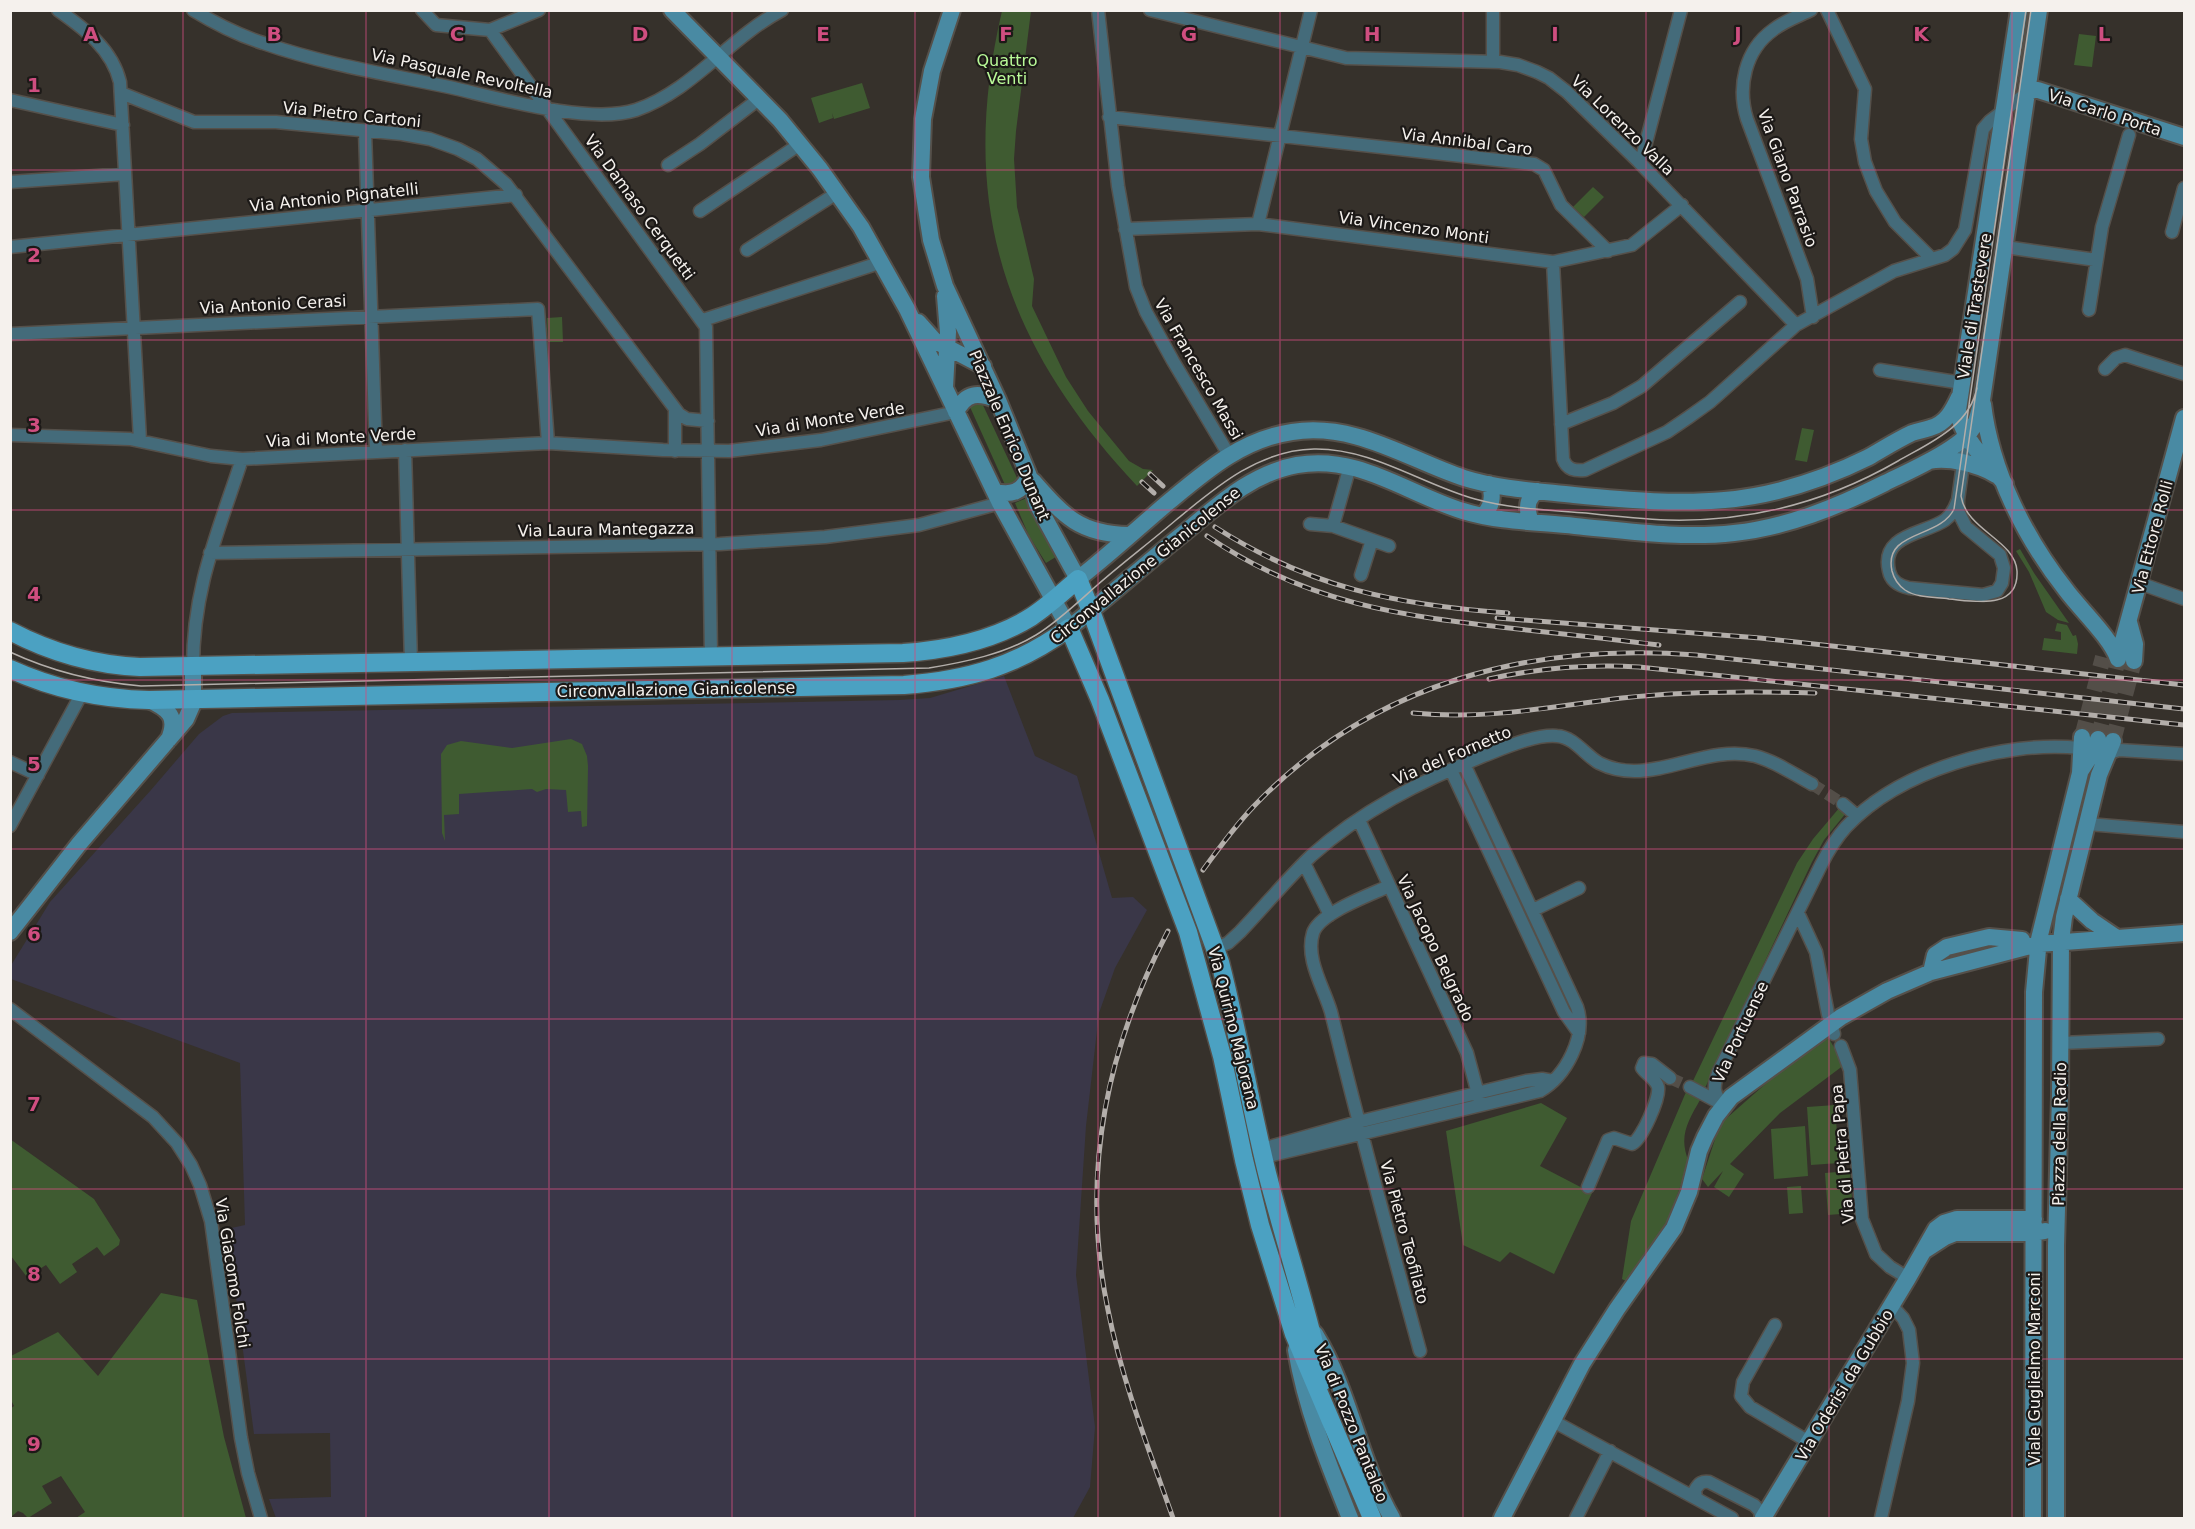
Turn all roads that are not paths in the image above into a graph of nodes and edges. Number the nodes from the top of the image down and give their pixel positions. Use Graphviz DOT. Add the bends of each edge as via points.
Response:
graph roads {
  1 [pos="58,10"];
  2 [pos="193,10"];
  3 [pos="422,10"];
  4 [pos="539,10"];
  5 [pos="672,10"];
  6 [pos="782,10"];
  7 [pos="952,10"];
  8 [pos="1098,10"];
  9 [pos="1150,10"];
  10 [pos="1311,10"];
  11 [pos="1493,10"];
  12 [pos="1681,10"];
  13 [pos="1811,10"];
  14 [pos="1827,10"];
  15 [pos="2019,10"];
  16 [pos="2039,10"];
  17 [pos="523,13"];
  18 [pos="490,30"];
  19 [pos="1303,48"];
  20 [pos="717,56"];
  21 [pos="1493,62"];
  22 [pos="121,93"];
  23 [pos="2027,93"];
  24 [pos="760,98"];
  25 [pos="10,100"];
  26 [pos="546,108"];
  27 [pos="2004,110"];
  28 [pos="1109,117"];
  29 [pos="123,125"];
  30 [pos="365,132"];
  31 [pos="1280,135"];
  32 [pos="2129,135"];
  33 [pos="2184,137"];
  34 [pos="800,144"];
  35 [pos="1638,161"];
  36 [pos="668,165"];
  37 [pos="125,174"];
  38 [pos="10,182"];
  39 [pos="2184,188"];
  40 [pos="837,193"];
  41 [pos="516,195"];
  42 [pos="1682,205"];
  43 [pos="367,210"];
  44 [pos="700,211"];
  45 [pos="1258,224"];
  46 [pos="1125,230"];
  47 [pos="2172,231"];
  48 [pos="129,235"];
  49 [pos="10,247"];
  50 [pos="2005,247"];
  51 [pos="747,250"];
  52 [pos="1608,251"];
  53 [pos="1932,259"];
  54 [pos="2096,260"];
  55 [pos="882,262"];
  56 [pos="1553,262"];
  57 [pos="945,286"];
  58 [pos="1740,302"];
  59 [pos="907,309"];
  60 [pos="2089,310"];
  61 [pos="371,315"];
  62 [pos="947,317"];
  63 [pos="1813,317"];
  64 [pos="703,320"];
  65 [pos="1796,325"];
  66 [pos="922,327"];
  67 [pos="134,328"];
  68 [pos="10,334"];
  69 [pos="947,347"];
  70 [pos="983,366"];
  71 [pos="2105,369"];
  72 [pos="1880,370"];
  73 [pos="2184,374"];
  74 [pos="945,389"];
  75 [pos="1961,390"];
  76 [pos="998,400"];
  77 [pos="1982,400"];
  78 [pos="675,410"];
  79 [pos="956,412"];
  80 [pos="2184,418"];
  81 [pos="708,421"];
  82 [pos="1561,424"];
  83 [pos="1929,429"];
  84 [pos="10,435"];
  85 [pos="1967,435"];
  86 [pos="140,440"];
  87 [pos="548,443"];
  88 [pos="405,450"];
  89 [pos="675,450"];
  90 [pos="376,452"];
  91 [pos="708,452"];
  92 [pos="1229,455"];
  93 [pos="242,459"];
  94 [pos="1926,462"];
  95 [pos="1963,463"];
  96 [pos="1350,466"];
  97 [pos="1029,476"];
  98 [pos="1489,484"];
  99 [pos="2005,484"];
  100 [pos="1537,491"];
  101 [pos="997,497"];
  102 [pos="1958,500"];
  103 [pos="1484,516"];
  104 [pos="1943,521"];
  105 [pos="1531,522"];
  106 [pos="1310,524"];
  107 [pos="1964,524"];
  108 [pos="1333,526"];
  109 [pos="1129,536"];
  110 [pos="1372,540"];
  111 [pos="709,544"];
  112 [pos="1389,546"];
  113 [pos="409,549"];
  114 [pos="210,553"];
  115 [pos="1361,575"];
  116 [pos="1078,579"];
  117 [pos="2139,584"];
  118 [pos="2184,599"];
  119 [pos="1053,600"];
  120 [pos="1091,610"];
  121 [pos="2128,621"];
  122 [pos="2096,627"];
  123 [pos="1069,628"];
  124 [pos="10,631"];
  125 [pos="711,655"];
  126 [pos="411,662"];
  127 [pos="193,667"];
  128 [pos="10,669"];
  129 [pos="82,693"];
  130 [pos="194,699"];
  131 [pos="149,700"];
  132 [pos="167,743"];
  133 [pos="2096,744"];
  134 [pos="2184,754"];
  135 [pos="10,762"];
  136 [pos="1464,764"];
  137 [pos="1450,770"];
  138 [pos="38,775"];
  139 [pos="1812,784"];
  140 [pos="1843,804"];
  141 [pos="1857,816"];
  142 [pos="1359,820"];
  143 [pos="2088,824"];
  144 [pos="10,826"];
  145 [pos="2184,832"];
  146 [pos="1304,863"];
  147 [pos="1389,886"];
  148 [pos="1579,888"];
  149 [pos="2068,899"];
  150 [pos="1798,913"];
  151 [pos="1330,915"];
  152 [pos="1535,915"];
  153 [pos="1523,926"];
  154 [pos="10,932"];
  155 [pos="1188,932"];
  156 [pos="2184,933"];
  157 [pos="2116,938"];
  158 [pos="2039,941"];
  159 [pos="2061,941"];
  160 [pos="1215,948"];
  161 [pos="1930,972"];
  162 [pos="10,1009"];
  163 [pos="1211,1012"];
  164 [pos="1236,1026"];
  165 [pos="1579,1033"];
  166 [pos="1835,1035"];
  167 [pos="2158,1039"];
  168 [pos="2061,1043"];
  169 [pos="1670,1078"];
  170 [pos="1690,1088"];
  171 [pos="1480,1099"];
  172 [pos="1724,1105"];
  173 [pos="1358,1122"];
  174 [pos="1361,1135"];
  175 [pos="1263,1153"];
  176 [pos="1244,1160"];
  177 [pos="1588,1187"];
  178 [pos="2034,1226"];
  179 [pos="2056,1227"];
  180 [pos="1924,1251"];
  181 [pos="1908,1278"];
  182 [pos="1892,1306"];
  183 [pos="1774,1325"];
  184 [pos="1312,1329"];
  185 [pos="1294,1334"];
  186 [pos="1420,1351"];
  187 [pos="1332,1421"];
  188 [pos="1552,1421"];
  189 [pos="1809,1442"];
  190 [pos="1610,1451"];
  191 [pos="1530,1467"];
  192 [pos="1696,1498"];
  193 [pos="261,1518"];
  194 [pos="1350,1518"];
  195 [pos="1372,1518"];
  196 [pos="1391,1518"];
  197 [pos="1502,1518"];
  198 [pos="1514,1518"];
  199 [pos="1576,1518"];
  200 [pos="1732,1518"];
  201 [pos="1763,1518"];
  202 [pos="1881,1518"];
  203 [pos="2033,1518"];
  204 [pos="2056,1518"];
  1 -- 22 [label="street" via="105,50 117,69"];
  2 -- 26 [label="street, Via Pasquale Revoltella" via="232,32 275,48"];
  3 -- 18 [label="street" via="436,25"];
  4 -- 17 [label="street"];
  5 -- 20 [label="main road"];
  6 -- 20 [label="street, Via Pasquale Revoltella"];
  7 -- 57 [label="main road" via="929,82 921,150 927,221"];
  8 -- 28 [label="street, Via Francesco Massi"];
  9 -- 19 [label="street, Via Lorenzo Valla"];
  10 -- 19 [label="street"];
  11 -- 21 [label="street"];
  12 -- 35 [label="street" via="1644,154"];
  13 -- 63 [label="street, Via Giano Parrasio" via="1774,29 1759,42 1748,64 1743,93 1747,119 1807,279"];
  14 -- 53 [label="street" via="1865,89 1862,139 1865,162 1876,191 1895,222"];
  15 -- 27 [label="main road, Viale di Trastevere"];
  16 -- 23 [label="main road, Viale di Trastevere"];
  17 -- 18 [label="street"];
  18 -- 26 [label="street, Via Damaso Cerquetti"];
  19 -- 21 [label="street, Via Lorenzo Valla" via="1353,59"];
  19 -- 31 [label="street"];
  20 -- 24 [label="main road"];
  20 -- 26 [label="street, Via Pasquale Revoltella" via="684,84 638,109 600,115"];
  21 -- 35 [label="street, Via Lorenzo Valla" via="1523,66 1549,78"];
  22 -- 29 [label="street"];
  22 -- 30 [label="street, Via Pietro Cartoni" via="194,122 276,122"];
  23 -- 27 [label="street"];
  23 -- 33 [label="main road, Via Carlo Porta" via="2038,90"];
  23 -- 50 [label="main road, Viale di Trastevere"];
  24 -- 34 [label="main road"];
  24 -- 36 [label="street"];
  25 -- 29 [label="street"];
  26 -- 64 [label="street, Via Damaso Cerquetti"];
  27 -- 53 [label="street" via="1981,132 1962,236 1953,249"];
  27 -- 75 [label="main road, Viale di Trastevere"];
  28 -- 31 [label="street"];
  28 -- 46 [label="street, Via Francesco Massi"];
  29 -- 37 [label="street"];
  30 -- 41 [label="street, Via Pietro Cartoni" via="417,136 458,149 493,171"];
  30 -- 43 [label="street"];
  31 -- 45 [label="street"];
  31 -- 52 [label="street, Via Annibal Caro" via="1537,165 1544,170 1561,205"];
  32 -- 54 [label="street" via="2104,215"];
  34 -- 40 [label="main road"];
  34 -- 44 [label="street"];
  35 -- 42 [label="street, Via Lorenzo Valla"];
  37 -- 38 [label="street"];
  37 -- 48 [label="street"];
  39 -- 47 [label="street"];
  40 -- 51 [label="street"];
  40 -- 55 [label="main road"];
  41 -- 43 [label="street, Via Antonio Pignatelli"];
  41 -- 78 [label="street, Via Pietro Cartoni"];
  42 -- 52 [label="street, Via Vincenzo Monti" via="1636,243"];
  42 -- 65 [label="street, Via Lorenzo Valla"];
  43 -- 48 [label="street, Via Antonio Pignatelli"];
  43 -- 61 [label="street"];
  45 -- 46 [label="street, Via Vincenzo Monti"];
  45 -- 56 [label="street, Via Vincenzo Monti"];
  46 -- 92 [label="street, Via Francesco Massi" via="1141,300"];
  48 -- 49 [label="street, Via Antonio Pignatelli"];
  48 -- 67 [label="street"];
  50 -- 54 [label="street"];
  50 -- 77 [label="main road, Viale di Trastevere"];
  52 -- 56 [label="street, Via Vincenzo Monti"];
  53 -- 63 [label="street" via="1894,271"];
  54 -- 60 [label="street"];
  55 -- 59 [label="main road"];
  55 -- 64 [label="street"];
  56 -- 82 [label="street"];
  57 -- 62 [label="main road"];
  57 -- 70 [label="main road, Piazzale Enrico Dunant"];
  58 -- 82 [label="street" via="1642,386 1613,403"];
  59 -- 66 [label="main road"];
  59 -- 74 [label="main road, Piazzale Enrico Dunant"];
  61 -- 67 [label="street, Via Antonio Cerasi"];
  61 -- 87 [label="street, Via Antonio Cerasi" via="538,309"];
  61 -- 90 [label="street"];
  62 -- 66 [label="main road" via="938,327"];
  62 -- 69 [label="main road"];
  63 -- 65 [label="street"];
  64 -- 81 [label="street, Via Damaso Cerquetti" via="708,333"];
  65 -- 82 [label="street" via="1710,402 1667,432 1589,469 1574,470 1566,465 1562,457"];
  66 -- 69 [label="main road"];
  67 -- 68 [label="street, Via Antonio Cerasi"];
  67 -- 86 [label="street"];
  69 -- 70 [label="main road"];
  69 -- 74 [label="main road"];
  70 -- 76 [label="main road, Piazzale Enrico Dunant"];
  71 -- 73 [label="street" via="2125,355"];
  72 -- 75 [label="street"];
  74 -- 79 [label="main road, Piazzale Enrico Dunant"];
  75 -- 83 [label="main road, Circonvallazione Gianicolense" via="1947,417"];
  75 -- 85 [label="main road, Viale di Trastevere" via="1959,420"];
  76 -- 79 [label="main road" via="971,396"];
  76 -- 97 [label="main road, Piazzale Enrico Dunant"];
  77 -- 85 [label="main road"];
  77 -- 99 [label="main road"];
  78 -- 81 [label="street" via="687,419"];
  78 -- 89 [label="street"];
  79 -- 91 [label="street, Via di Monte Verde" via="820,440"];
  79 -- 101 [label="main road, Piazzale Enrico Dunant"];
  80 -- 117 [label="main road, Via Ettore Rolli"];
  81 -- 91 [label="street, Via Damaso Cerquetti"];
  83 -- 85 [label="main road, Circonvallazione Gianicolense"];
  83 -- 100 [label="main road, Circonvallazione Gianicolense" via="1824,477 1749,499 1664,503"];
  84 -- 86 [label="street, Via di Monte Verde"];
  85 -- 94 [label="main road, Circonvallazione Gianicolense"];
  85 -- 95 [label="street, Viale di Trastevere"];
  85 -- 99 [label="main road"];
  86 -- 93 [label="street, Via di Monte Verde"];
  87 -- 88 [label="street, Via di Monte Verde"];
  87 -- 89 [label="street, Via di Monte Verde"];
  88 -- 90 [label="street, Via di Monte Verde"];
  88 -- 113 [label="street"];
  89 -- 91 [label="street, Via di Monte Verde"];
  90 -- 93 [label="street, Via di Monte Verde"];
  91 -- 111 [label="street, Via Damaso Cerquetti"];
  92 -- 98 [label="main road, Circonvallazione Gianicolense" via="1278,434 1303,430 1335,432 1379,442 1458,476"];
  92 -- 109 [label="main road, Circonvallazione Gianicolense"];
  93 -- 114 [label="street"];
  94 -- 95 [label="main road"];
  94 -- 105 [label="main road, Circonvallazione Gianicolense" via="1826,510 1740,532 1664,533"];
  95 -- 99 [label="main road" via="1988,470"];
  95 -- 102 [label="street, Viale di Trastevere"];
  96 -- 103 [label="main road, Circonvallazione Gianicolense"];
  96 -- 108 [label="street"];
  96 -- 120 [label="main road, Circonvallazione Gianicolense" via="1304,464 1280,469 1250,483"];
  97 -- 101 [label="main road" via="1018,491"];
  97 -- 109 [label="main road" via="1072,520 1098,533"];
  97 -- 116 [label="main road, Piazzale Enrico Dunant" via="1037,504"];
  98 -- 100 [label="main road, Circonvallazione Gianicolense"];
  98 -- 103 [label="main road" via="1492,497"];
  99 -- 122 [label="main road" via="2039,553"];
  100 -- 105 [label="main road" via="1528,503"];
  101 -- 111 [label="street, Via Laura Mantegazza" via="919,525 825,537"];
  101 -- 119 [label="main road, Piazzale Enrico Dunant"];
  102 -- 104 [label="street"];
  102 -- 107 [label="street"];
  103 -- 105 [label="main road, Circonvallazione Gianicolense"];
  104 -- 107 [label="street"];
  104 -- 107 [label="street" via="1903,538 1893,547 1889,572 1898,585 1983,595 1999,589 2004,575 2002,558"];
  106 -- 108 [label="street"];
  108 -- 110 [label="street"];
  109 -- 116 [label="main road, Circonvallazione Gianicolense"];
  110 -- 112 [label="street"];
  110 -- 115 [label="street"];
  111 -- 113 [label="street, Via Laura Mantegazza"];
  111 -- 125 [label="street, Via Damaso Cerquetti"];
  113 -- 114 [label="street, Via Laura Mantegazza"];
  113 -- 126 [label="street"];
  114 -- 127 [label="street" via="196,609"];
  116 -- 119 [label="main road, Circonvallazione Gianicolense"];
  116 -- 120 [label="main road, Piazzale Enrico Dunant"];
  117 -- 118 [label="street"];
  117 -- 121 [label="main road, Via Ettore Rolli"];
  119 -- 123 [label="main road, Piazzale Enrico Dunant"];
  119 -- 125 [label="main road, Circonvallazione Gianicolense" via="1008,629 938,649"];
  120 -- 123 [label="main road, Circonvallazione Gianicolense"];
  120 -- 160 [label="main road, Via Quirino Majorana"];
  121 -- 122 [label="main road" via="2111,628"];
  121 -- 122 [label="main road, Via Ettore Rolli" via="2116,655"];
  123 -- 130 [label="main road, Circonvallazione Gianicolense" via="1010,663 973,675 917,684"];
  123 -- 155 [label="main road, Via Quirino Majorana" via="1097,691"];
  124 -- 127 [label="main road, Circonvallazione Gianicolense" via="96,662"];
  125 -- 126 [label="main road, Circonvallazione Gianicolense"];
  126 -- 127 [label="main road, Circonvallazione Gianicolense"];
  127 -- 130 [label="main road"];
  128 -- 129 [label="main road, Circonvallazione Gianicolense"];
  129 -- 131 [label="main road, Circonvallazione Gianicolense"];
  129 -- 138 [label="street"];
  130 -- 131 [label="main road, Circonvallazione Gianicolense"];
  130 -- 132 [label="main road" via="189,714"];
  131 -- 132 [label="main road" via="165,708 172,718"];
  132 -- 154 [label="main road" via="79,844"];
  133 -- 134 [label="street, Via Portuense" via="2119,750"];
  133 -- 141 [label="street, Via Portuense" via="2019,749 1965,760 1908,784"];
  133 -- 143 [label="main road" via="2099,775"];
  133 -- 158 [label="main road" via="2080,773"];
  135 -- 138 [label="street"];
  136 -- 137 [label="street, Via del Fornetto"];
  136 -- 139 [label="street, Via del Fornetto" via="1519,743 1556,736 1571,740 1598,762 1618,769 1647,770 1741,754 1768,761"];
  136 -- 152 [label="street"];
  137 -- 142 [label="street, Via del Fornetto" via="1403,792"];
  137 -- 153 [label="street"];
  138 -- 144 [label="street"];
  140 -- 141 [label="street"];
  141 -- 150 [label="street, Via Portuense" via="1829,849"];
  142 -- 146 [label="street, Via del Fornetto"];
  142 -- 147 [label="street, Via Jacopo Belgrado"];
  143 -- 145 [label="street"];
  143 -- 149 [label="main road"];
  146 -- 151 [label="street"];
  146 -- 160 [label="street, Via del Fornetto" via="1240,932"];
  147 -- 151 [label="street"];
  147 -- 171 [label="street, Via Jacopo Belgrado" via="1467,1053"];
  148 -- 152 [label="street"];
  149 -- 157 [label="main road"];
  149 -- 159 [label="main road"];
  150 -- 166 [label="street, Via di Pietra Papa" via="1816,952"];
  150 -- 172 [label="street, Via Portuense" via="1718,1073 1714,1093"];
  151 -- 173 [label="street, Via Pietro Teofilato" via="1315,927 1312,948"];
  152 -- 153 [label="street"];
  152 -- 165 [label="street" via="1577,1007"];
  153 -- 165 [label="street" via="1564,1012"];
  155 -- 160 [label="main road" via="1204,946"];
  155 -- 163 [label="main road, Via Quirino Majorana"];
  156 -- 157 [label="main road"];
  157 -- 159 [label="main road"];
  158 -- 159 [label="main road"];
  158 -- 161 [label="main road"];
  158 -- 161 [label="main road" via="1989,937 1947,947 1935,955"];
  158 -- 178 [label="main road, Piazza della Radio" via="2034,992"];
  159 -- 168 [label="main road, Piazza della Radio"];
  160 -- 164 [label="main road, Via Quirino Majorana"];
  161 -- 166 [label="main road" via="1871,999"];
  162 -- 193 [label="street, Via Giacomo Folchi" via="153,1117 177,1143 195,1175 211,1221 241,1438"];
  163 -- 164 [label="main road" via="1222,1011"];
  163 -- 176 [label="main road, Via Quirino Majorana"];
  164 -- 175 [label="main road, Via Quirino Majorana"];
  165 -- 171 [label="street" via="1569,1058 1553,1081 1536,1080"];
  166 -- 172 [label="main road"];
  166 -- 181 [label="street, Via di Pietra Papa" via="1850,1070 1863,1223 1876,1254"];
  167 -- 168 [label="street"];
  168 -- 179 [label="main road, Piazza della Radio"];
  169 -- 177 [label="street" via="1652,1064 1644,1063 1642,1068 1658,1089 1639,1140 1632,1144 1608,1140"];
  170 -- 172 [label="street"];
  171 -- 173 [label="street"];
  171 -- 174 [label="street"];
  172 -- 188 [label="main road, Via Portuense" via="1702,1144 1674,1228 1596,1341"];
  173 -- 174 [label="street, Via Pietro Teofilato"];
  173 -- 175 [label="street"];
  174 -- 175 [label="street"];
  174 -- 186 [label="street, Via Pietro Teofilato"];
  175 -- 176 [label="main road"];
  175 -- 184 [label="main road, Via Quirino Majorana"];
  176 -- 185 [label="main road, Via Quirino Majorana"];
  178 -- 179 [label="main road, Piazza della Radio"];
  178 -- 180 [label="main road, Piazza della Radio" via="1955,1233"];
  178 -- 203 [label="main road, Viale Guglielmo Marconi"];
  179 -- 204 [label="main road, Viale Guglielmo Marconi"];
  180 -- 181 [label="main road, Via Oderisi da Gubbio"];
  181 -- 182 [label="main road, Via Oderisi da Gubbio"];
  182 -- 189 [label="main road, Via Oderisi da Gubbio"];
  182 -- 202 [label="street" via="1909,1330 1913,1362"];
  183 -- 189 [label="street" via="1743,1382 1741,1396 1750,1407"];
  184 -- 187 [label="main road, Via Quirino Majorana"];
  184 -- 196 [label="main road, Via di Pozzo Pantaleo" via="1334,1371"];
  185 -- 187 [label="main road, Via Quirino Majorana"];
  185 -- 194 [label="main road, Via Quirino Majorana" via="1305,1394"];
  187 -- 195 [label="main road, Via Quirino Majorana"];
  188 -- 190 [label="street"];
  188 -- 191 [label="main road, Via Portuense"];
  189 -- 201 [label="main road, Via Oderisi da Gubbio"];
  190 -- 192 [label="street"];
  190 -- 199 [label="street"];
  191 -- 197 [label="main road, Via Portuense"];
  191 -- 198 [label="main road, Via Portuense"];
  192 -- 200 [label="street"];
  192 -- 201 [label="street" via="1697,1487 1709,1482 1754,1505"];
}
